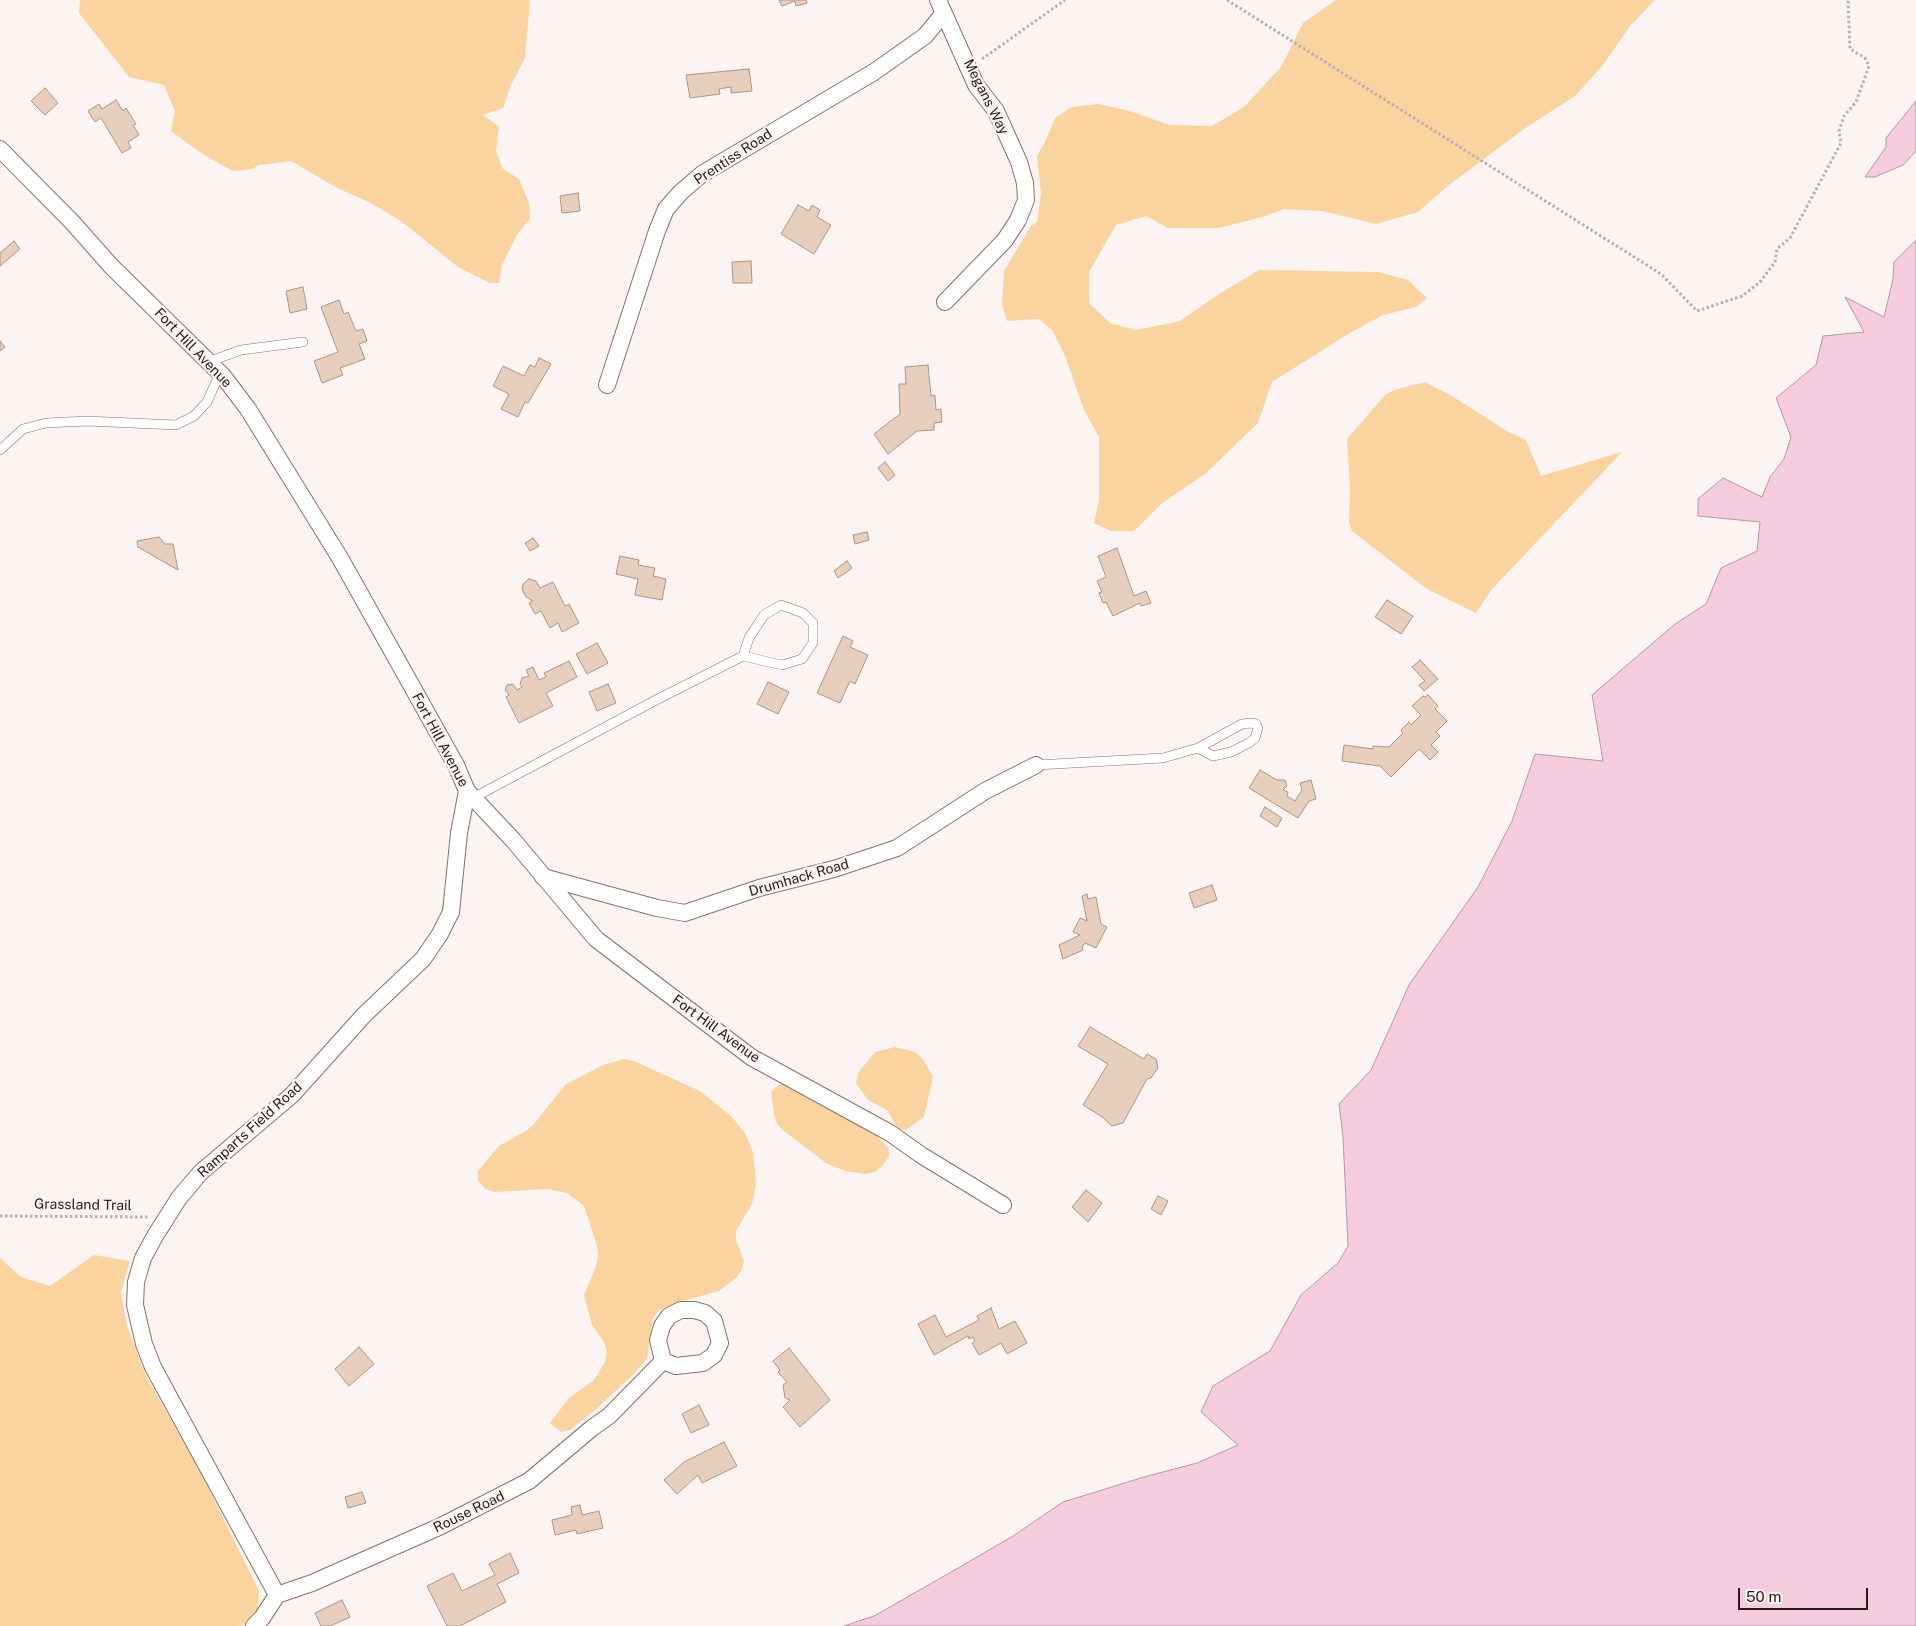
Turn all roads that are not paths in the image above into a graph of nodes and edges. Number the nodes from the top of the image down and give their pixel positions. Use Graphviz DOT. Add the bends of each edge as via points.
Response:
graph roads {
  1 [pos="941,6"];
  2 [pos="0,149"];
  3 [pos="945,302"];
  4 [pos="303,342"];
  5 [pos="214,367"];
  6 [pos="607,385"];
  7 [pos="0,450"];
  8 [pos="743,656"];
  9 [pos="1198,748"];
  10 [pos="1036,765"];
  11 [pos="470,795"];
  12 [pos="543,877"];
  13 [pos="1004,1205"];
  14 [pos="663,1361"];
  15 [pos="277,1595"];
  16 [pos="254,1626"];
  1 -- 3 [label="street, Megans Way" via="976,84 996,111 1019,162 1026,200 1005,240"];
  1 -- 6 [label="street, Prentiss Road" via="925,36 874,72 702,174 666,209"];
  2 -- 5 [label="street, Fort Hill Avenue" via="111,266"];
  4 -- 5 [label="lane" via="241,350"];
  5 -- 7 [label="lane" via="207,402 194,416 176,425 87,421 46,423 23,429"];
  5 -- 11 [label="street, Fort Hill Avenue" via="248,409 340,558"];
  8 -- 8 [label="lane" via="782,665 802,659 813,643 813,623 803,614 781,605 761,620 749,638"];
  8 -- 11 [label="lane"];
  9 -- 9 [label="lane" via="1213,756 1231,752 1255,738 1258,728 1256,724 1242,724"];
  9 -- 10 [label="lane" via="1141,761"];
  10 -- 12 [label="street, Drumhack Road" via="985,791 897,848 685,913"];
  11 -- 12 [label="street, Fort Hill Avenue"];
  11 -- 15 [label="street, Ramparts Field Road" via="459,833 451,912 423,959 364,1016 292,1095 201,1172 166,1218 143,1258 136,1282 135,1305 153,1368"];
  12 -- 13 [label="street, Fort Hill Avenue" via="596,939 750,1057 890,1133"];
  14 -- 15 [label="street, Rouse Road" via="609,1416 529,1481 439,1527"];
  15 -- 16 [label="street"];
}
